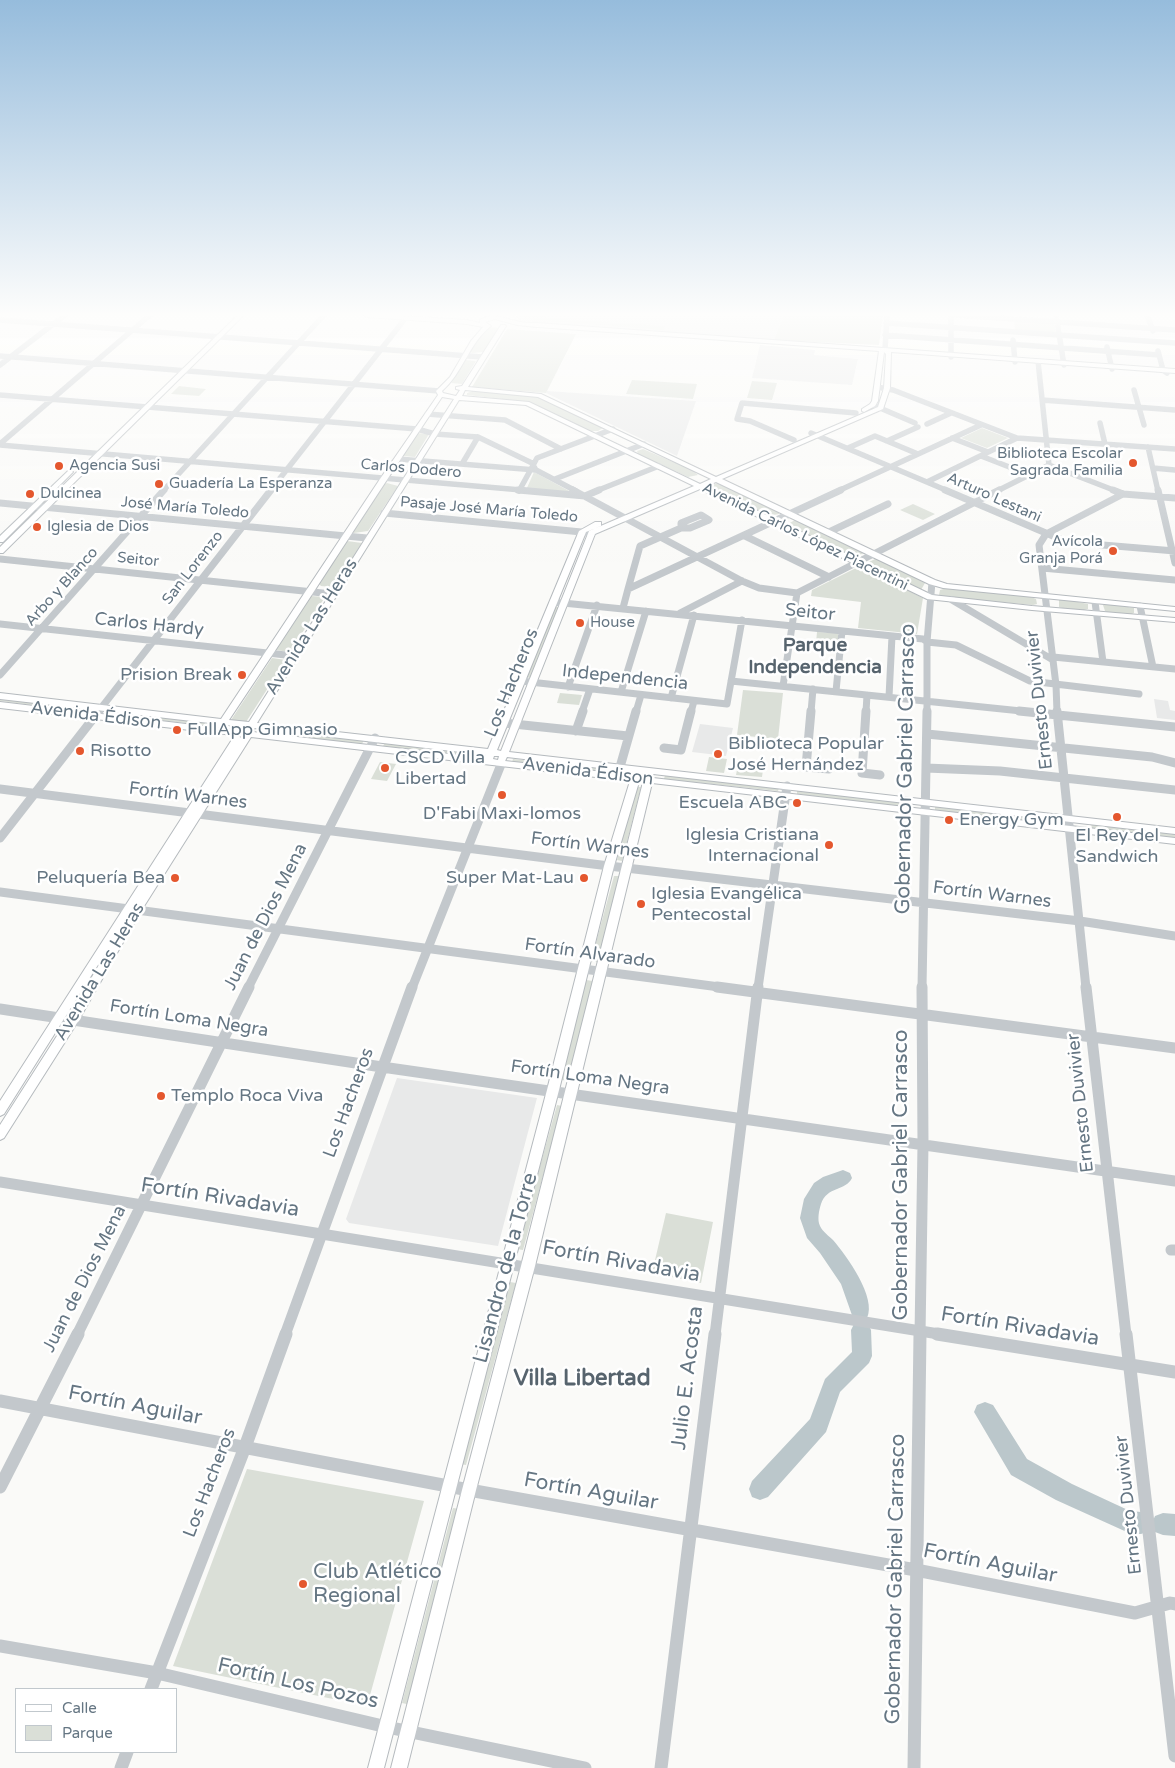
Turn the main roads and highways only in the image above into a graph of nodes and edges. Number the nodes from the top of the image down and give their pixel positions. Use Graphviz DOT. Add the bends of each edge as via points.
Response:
graph roads {
  1 [pos="148,398"];
  2 [pos="157,398"];
  3 [pos="437,398"];
  4 [pos="456,398"];
  5 [pos="489,398"];
  6 [pos="545,398"];
  7 [pos="875,398"];
  8 [pos="884,398"];
  9 [pos="853,416"];
  10 [pos="814,434"];
  11 [pos="712,477"];
  12 [pos="696,484"];
  13 [pos="588,532"];
  14 [pos="0,540"];
  15 [pos="0,551"];
  16 [pos="1175,609"];
  17 [pos="1175,620"];
  18 [pos="0,696"];
  19 [pos="0,705"];
  20 [pos="224,721"];
  21 [pos="218,730"];
  22 [pos="247,730"];
  23 [pos="490,756"];
  24 [pos="503,758"];
  25 [pos="637,774"];
  26 [pos="649,775"];
  27 [pos="925,807"];
  28 [pos="1175,831"];
  29 [pos="1175,841"];
  30 [pos="132,910"];
  31 [pos="0,1111"];
  32 [pos="0,1135"];
  33 [pos="376,1768"];
  34 [pos="400,1768"];
  1 -- 14 [label="main road"];
  2 -- 15 [label="main road"];
  3 -- 20 [label="main road, Avenida Las Heras"];
  4 -- 22 [label="main road, Avenida Las Heras"];
  5 -- 12 [label="main road, Avenida Carlos López Piacentini" via="527,403"];
  6 -- 11 [label="main road, Avenida Carlos López Piacentini"];
  7 -- 9 [label="main road" via="873,405"];
  8 -- 9 [label="main road" via="881,408"];
  9 -- 10 [label="main road"];
  10 -- 11 [label="main road"];
  10 -- 11 [label="main road"];
  11 -- 12 [label="main road"];
  11 -- 16 [label="main road, Avenida Carlos López Piacentini" via="946,586"];
  12 -- 13 [label="main road"];
  12 -- 13 [label="main road" via="618,514"];
  12 -- 17 [label="main road, Avenida Carlos López Piacentini" via="930,597"];
  13 -- 23 [label="main road, Los Hacheros" via="553,602"];
  13 -- 24 [label="main road, Los Hacheros" via="564,603"];
  18 -- 20 [label="main road, Avenida Édison"];
  19 -- 21 [label="main road, Avenida Édison"];
  20 -- 21 [label="main road, Avenida Las Heras"];
  20 -- 22 [label="main road, Avenida Édison"];
  21 -- 22 [label="main road, Avenida Édison"];
  22 -- 23 [label="main road, Avenida Édison"];
  22 -- 30 [label="main road, Avenida Las Heras"];
  23 -- 24 [label="main road, Avenida Édison"];
  24 -- 25 [label="main road, Avenida Édison"];
  24 -- 25 [label="main road, Avenida Édison" via="620,767"];
  25 -- 26 [label="main road, Avenida Édison"];
  25 -- 33 [label="main road, Lisandro de la Torre" via="609,866"];
  26 -- 27 [label="main road, Avenida Édison"];
  26 -- 34 [label="main road, Lisandro de la Torre"];
  27 -- 28 [label="main road, Avenida Édison" via="1069,818"];
  27 -- 29 [label="main road, Avenida Édison"];
  30 -- 31 [label="main road, Avenida Las Heras"];
  30 -- 32 [label="main road, Avenida Las Heras" via="72,1020"];
}
